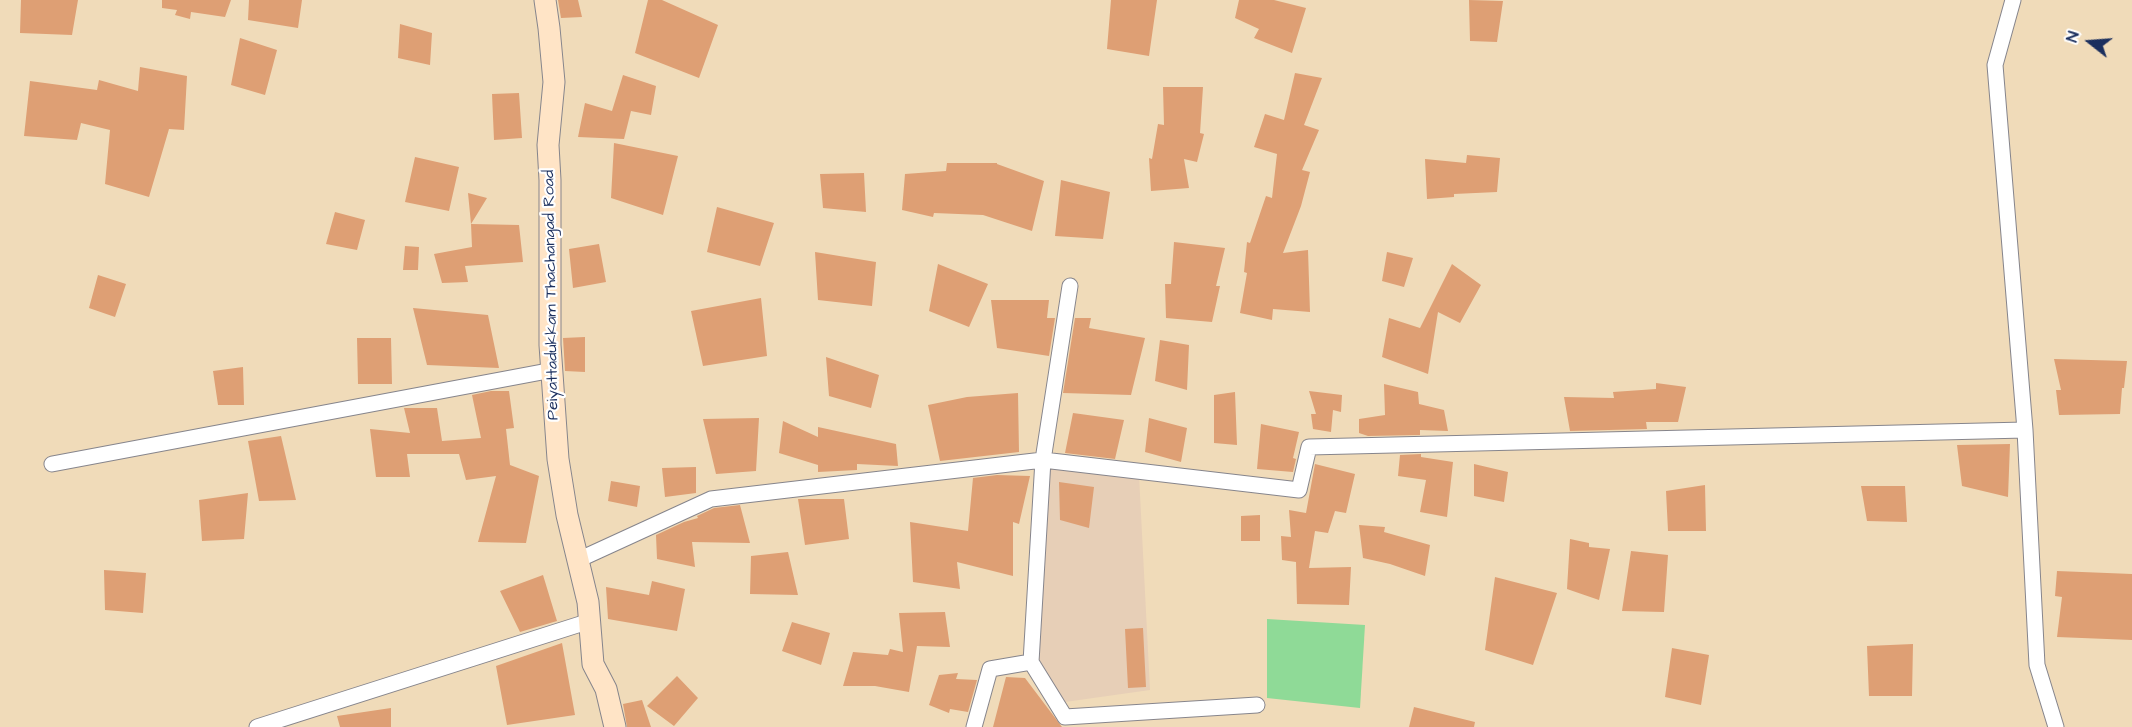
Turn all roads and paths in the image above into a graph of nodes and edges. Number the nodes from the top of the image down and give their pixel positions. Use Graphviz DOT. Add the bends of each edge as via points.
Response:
graph roads {
  1 [pos="544,0"];
  2 [pos="2013,0"];
  3 [pos="1070,286"];
  4 [pos="553,370"];
  5 [pos="2025,430"];
  6 [pos="1043,460"];
  7 [pos="52,464"];
  8 [pos="579,560"];
  9 [pos="590,621"];
  10 [pos="1031,662"];
  11 [pos="1257,705"];
  12 [pos="257,727"];
  13 [pos="615,727"];
  14 [pos="974,727"];
  15 [pos="2056,727"];
  1 -- 4 [label="main road, Peiyattadukkam Thachangad Road" via="554,82 548,145"];
  2 -- 5 [label="street" via="1995,64"];
  3 -- 6 [label="street"];
  4 -- 7 [label="street"];
  4 -- 8 [label="main road, Peiyattadukkam Thachangad Road" via="558,459"];
  5 -- 6 [label="street" via="1309,447 1299,490"];
  5 -- 15 [label="street" via="2037,665"];
  6 -- 8 [label="street" via="711,499"];
  6 -- 10 [label="street"];
  8 -- 9 [label="main road, Peiyattadukkam Thachangad Road"];
  9 -- 12 [label="street"];
  9 -- 13 [label="main road, Peiyattadukkam Thachangad Road" via="593,664 606,689"];
  10 -- 11 [label="street" via="1065,717"];
  10 -- 14 [label="street" via="990,669"];
}
